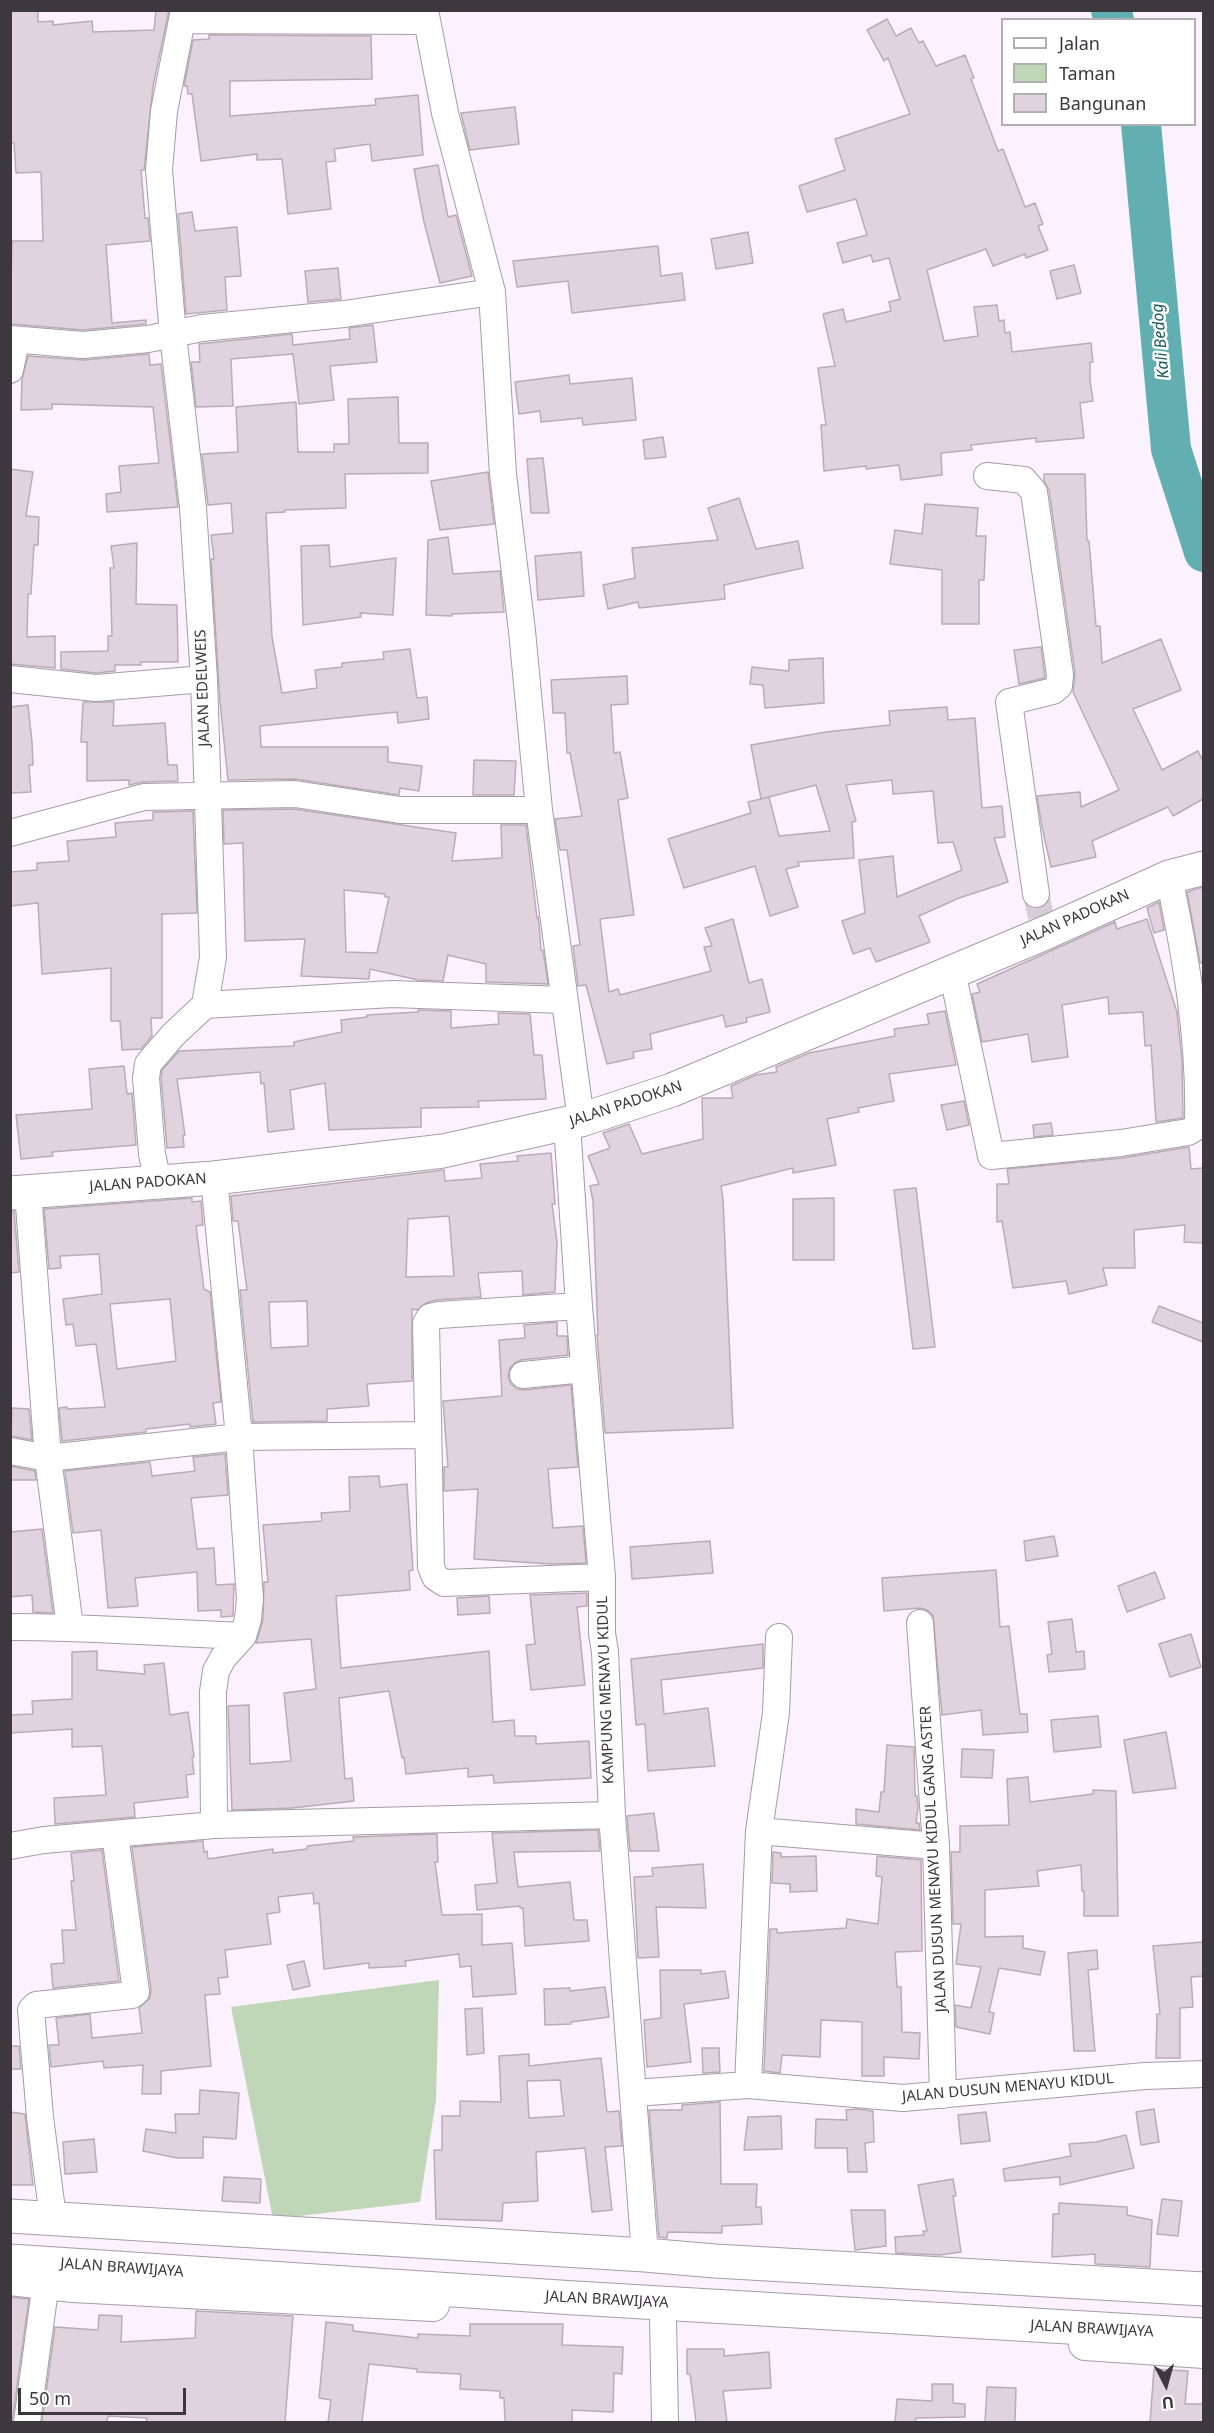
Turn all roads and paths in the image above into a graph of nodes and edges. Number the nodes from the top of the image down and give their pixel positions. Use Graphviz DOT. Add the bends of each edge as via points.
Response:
graph roads {
  1 [pos="183,15"];
  2 [pos="426,16"];
  3 [pos="492,292"];
  4 [pos="173,334"];
  5 [pos="13,340"];
  6 [pos="10,370"];
  7 [pos="987,476"];
  8 [pos="10,679"];
  9 [pos="204,680"];
  10 [pos="208,795"];
  11 [pos="538,810"];
  12 [pos="10,833"];
  13 [pos="1203,868"];
  14 [pos="1168,877"];
  15 [pos="1041,914"];
  16 [pos="952,971"];
  17 [pos="564,999"];
  18 [pos="205,1005"];
  19 [pos="574,1122"];
  20 [pos="214,1178"];
  21 [pos="158,1182"];
  22 [pos="19,1192"];
  23 [pos="579,1306"];
  24 [pos="584,1369"];
  25 [pos="523,1375"];
  26 [pos="428,1435"];
  27 [pos="239,1437"];
  28 [pos="10,1451"];
  29 [pos="48,1458"];
  30 [pos="602,1577"];
  31 [pos="920,1623"];
  32 [pos="70,1627"];
  33 [pos="10,1628"];
  34 [pos="243,1636"];
  35 [pos="779,1637"];
  36 [pos="612,1815"];
  37 [pos="214,1825"];
  38 [pos="759,1831"];
  39 [pos="115,1834"];
  40 [pos="10,1846"];
  41 [pos="936,1846"];
  42 [pos="1203,2074"];
  43 [pos="748,2085"];
  44 [pos="634,2093"];
  45 [pos="943,2095"];
  46 [pos="10,2216"];
  47 [pos="54,2218"];
  48 [pos="10,2235"];
  49 [pos="645,2255"];
  50 [pos="10,2261"];
  51 [pos="714,2270"];
  52 [pos="10,2279"];
  53 [pos="46,2282"];
  54 [pos="1203,2289"];
  55 [pos="1203,2307"];
  56 [pos="663,2319"];
  57 [pos="1203,2335"];
  58 [pos="1203,2352"];
  59 [pos="27,2422"];
  60 [pos="665,2422"];
  1 -- 2 [label="street"];
  1 -- 4 [label="street, JALAN EDELWEIS" via="164,111 159,170"];
  2 -- 3 [label="street, KAMPUNG MENAYU KIDUL" via="445,113"];
  3 -- 4 [label="street"];
  3 -- 11 [label="street, KAMPUNG MENAYU KIDUL" via="503,474"];
  4 -- 5 [label="street" via="83,345"];
  4 -- 9 [label="street, JALAN EDELWEIS" via="193,508"];
  5 -- 6 [label="street"];
  7 -- 15 [label="street" via="1024,480 1034,492 1060,675 1059,686 1053,691 1009,702"];
  8 -- 9 [label="street" via="96,688"];
  9 -- 10 [label="street, JALAN EDELWEIS"];
  10 -- 11 [label="street" via="295,794 400,810"];
  10 -- 12 [label="street" via="144,797"];
  10 -- 18 [label="street, JALAN EDELWEIS" via="213,957"];
  11 -- 17 [label="street, KAMPUNG MENAYU KIDUL"];
  13 -- 14 [label="main road, JALAN PADOKAN"];
  14 -- 15 [label="main road, JALAN PADOKAN"];
  14 -- 16 [label="street" via="1191,985 1198,1122 1188,1132 991,1156"];
  15 -- 16 [label="main road, JALAN PADOKAN"];
  16 -- 19 [label="main road, JALAN PADOKAN" via="672,1090"];
  17 -- 18 [label="street" via="392,994"];
  17 -- 19 [label="street, KAMPUNG MENAYU KIDUL"];
  18 -- 21 [label="street" via="148,1064 152,1154"];
  19 -- 20 [label="main road, JALAN PADOKAN" via="443,1151"];
  19 -- 23 [label="street, KAMPUNG MENAYU KIDUL"];
  20 -- 21 [label="main road, JALAN PADOKAN"];
  20 -- 27 [label="street"];
  21 -- 22 [label="main road, JALAN PADOKAN"];
  22 -- 29 [label="street"];
  23 -- 24 [label="street, KAMPUNG MENAYU KIDUL"];
  23 -- 26 [label="street" via="430,1317 426,1323"];
  24 -- 25 [label="street"];
  24 -- 30 [label="street, KAMPUNG MENAYU KIDUL"];
  26 -- 27 [label="street"];
  26 -- 30 [label="street" via="430,1567 435,1577 444,1583"];
  27 -- 29 [label="street"];
  27 -- 34 [label="street" via="250,1599"];
  28 -- 29 [label="street"];
  29 -- 32 [label="street"];
  30 -- 36 [label="street, KAMPUNG MENAYU KIDUL"];
  31 -- 41 [label="street, JALAN DUSUN MENAYU KIDUL GANG ASTER"];
  32 -- 33 [label="street"];
  32 -- 34 [label="street"];
  34 -- 37 [label="street" via="216,1671"];
  35 -- 38 [label="street" via="776,1713"];
  36 -- 37 [label="street"];
  36 -- 44 [label="street, KAMPUNG MENAYU KIDUL"];
  37 -- 39 [label="street"];
  38 -- 41 [label="street"];
  38 -- 43 [label="street"];
  39 -- 40 [label="street"];
  39 -- 47 [label="street" via="136,1992 36,2005 31,2010"];
  41 -- 45 [label="street, JALAN DUSUN MENAYU KIDUL GANG ASTER"];
  42 -- 45 [label="street, JALAN DUSUN MENAYU KIDUL"];
  43 -- 44 [label="street, JALAN DUSUN MENAYU KIDUL"];
  43 -- 45 [label="street, JALAN DUSUN MENAYU KIDUL" via="903,2098"];
  44 -- 49 [label="street, KAMPUNG MENAYU KIDUL"];
  46 -- 47 [label="main road"];
  47 -- 49 [label="main road"];
  48 -- 51 [label="main road, JALAN BRAWIJAYA" via="227,2251"];
  49 -- 51 [label="main road"];
  50 -- 57 [label="main road, JALAN BRAWIJAYA"];
  51 -- 54 [label="main road"];
  51 -- 55 [label="main road, JALAN BRAWIJAYA"];
  52 -- 53 [label="street"];
  53 -- 56 [label="street"];
  53 -- 59 [label="street"];
  56 -- 58 [label="street"];
  56 -- 60 [label="street"];
}
